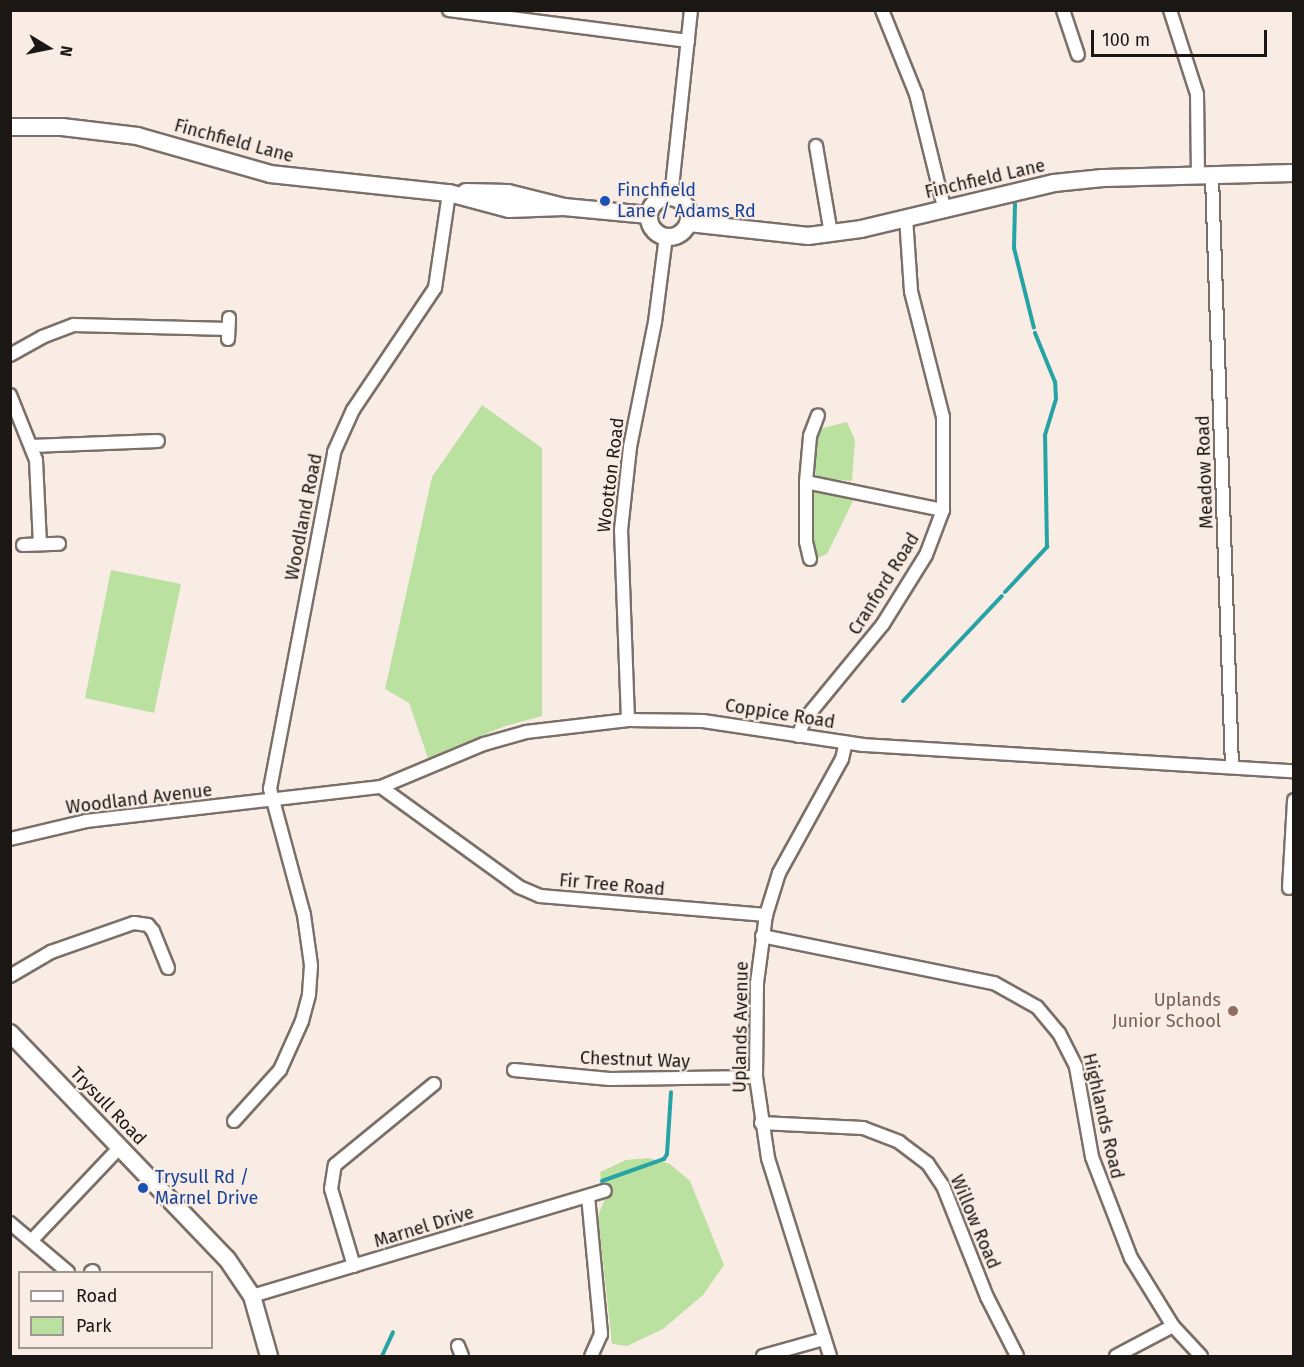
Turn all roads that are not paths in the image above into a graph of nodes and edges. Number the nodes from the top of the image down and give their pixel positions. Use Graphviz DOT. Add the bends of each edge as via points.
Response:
graph roads {
  1 [pos="449,10"];
  2 [pos="691,10"];
  3 [pos="882,10"];
  4 [pos="1063,10"];
  5 [pos="1170,10"];
  6 [pos="688,40"];
  7 [pos="1078,55"];
  8 [pos="10,127"];
  9 [pos="816,146"];
  10 [pos="1293,173"];
  11 [pos="1205,177"];
  12 [pos="448,193"];
  13 [pos="671,197"];
  14 [pos="944,207"];
  15 [pos="649,215"];
  16 [pos="906,218"];
  17 [pos="689,223"];
  18 [pos="831,234"];
  19 [pos="666,236"];
  20 [pos="228,328"];
  21 [pos="10,355"];
  22 [pos="10,395"];
  23 [pos="818,415"];
  24 [pos="158,441"];
  25 [pos="31,446"];
  26 [pos="806,482"];
  27 [pos="943,510"];
  28 [pos="40,544"];
  29 [pos="59,544"];
  30 [pos="23,545"];
  31 [pos="810,559"];
  32 [pos="628,720"];
  33 [pos="798,736"];
  34 [pos="846,742"];
  35 [pos="1232,766"];
  36 [pos="1293,771"];
  37 [pos="381,787"];
  38 [pos="1293,800"];
  39 [pos="273,802"];
  40 [pos="10,839"];
  41 [pos="1289,888"];
  42 [pos="766,915"];
  43 [pos="762,936"];
  44 [pos="168,968"];
  45 [pos="10,976"];
  46 [pos="10,1033"];
  47 [pos="514,1070"];
  48 [pos="756,1077"];
  49 [pos="434,1084"];
  50 [pos="234,1121"];
  51 [pos="761,1123"];
  52 [pos="121,1146"];
  53 [pos="605,1191"];
  54 [pos="588,1196"];
  55 [pos="10,1223"];
  56 [pos="32,1240"];
  57 [pos="354,1266"];
  58 [pos="67,1271"];
  59 [pos="252,1296"];
  60 [pos="1173,1326"];
  61 [pos="824,1339"];
  62 [pos="269,1356"];
  63 [pos="591,1356"];
  64 [pos="763,1356"];
  65 [pos="830,1356"];
  66 [pos="1017,1356"];
  67 [pos="1116,1356"];
  68 [pos="1201,1356"];
  1 -- 6 [label="street"];
  2 -- 6 [label="street"];
  3 -- 14 [label="street" via="915,94"];
  4 -- 7 [label="street"];
  5 -- 11 [label="street, Meadow Road" via="1197,94"];
  6 -- 13 [label="street"];
  8 -- 12 [label="street, Finchfield Lane" via="118,133 270,174"];
  9 -- 18 [label="street"];
  10 -- 11 [label="street, Finchfield Lane"];
  11 -- 14 [label="street, Finchfield Lane" via="1103,178 1054,183"];
  11 -- 35 [label="street, Meadow Road"];
  12 -- 15 [label="street, Finchfield Lane" via="509,208 564,207"];
  12 -- 39 [label="street, Woodland Road" via="435,288 354,410 334,452 270,789"];
  13 -- 15 [label="street" via="660,200"];
  13 -- 17 [label="street" via="685,205"];
  14 -- 16 [label="street, Finchfield Lane"];
  15 -- 19 [label="street" via="654,229"];
  16 -- 18 [label="street, Finchfield Lane"];
  16 -- 27 [label="street, Cranford Road" via="911,291 943,417"];
  17 -- 18 [label="street, Finchfield Lane" via="782,236"];
  17 -- 19 [label="street" via="680,233"];
  19 -- 32 [label="street, Wootton Road" via="655,322 630,447 621,531"];
  20 -- 21 [label="street" via="74,325 42,336"];
  22 -- 25 [label="street"];
  23 -- 26 [label="street" via="810,436"];
  24 -- 25 [label="street"];
  25 -- 28 [label="street" via="37,469"];
  26 -- 27 [label="street"];
  26 -- 31 [label="street" via="806,542"];
  27 -- 33 [label="street, Cranford Road" via="926,555 883,624 805,718"];
  28 -- 29 [label="street"];
  28 -- 30 [label="street"];
  32 -- 33 [label="street, Coppice Road" via="704,721"];
  32 -- 37 [label="street, Coppice Road" via="526,732 484,744"];
  33 -- 34 [label="street, Coppice Road"];
  34 -- 35 [label="street, Coppice Road"];
  34 -- 42 [label="street, Uplands Avenue" via="842,759 778,873"];
  35 -- 36 [label="street, Coppice Road"];
  37 -- 39 [label="street, Coppice Road"];
  37 -- 42 [label="street, Fir Tree Road" via="519,887 540,896"];
  38 -- 41 [label="street"];
  39 -- 40 [label="street, Woodland Avenue" via="86,820"];
  39 -- 50 [label="street, Woodland Road" via="304,915 311,965 309,994 302,1021 280,1070"];
  42 -- 43 [label="street, Uplands Avenue"];
  43 -- 48 [label="street, Uplands Avenue"];
  43 -- 60 [label="street, Highlands Road" via="994,983 1037,1007 1059,1033 1076,1067 1092,1157 1112,1218 1131,1258"];
  44 -- 45 [label="street" via="153,931 148,925 134,923 51,952"];
  46 -- 52 [label="street, Trysull Road"];
  47 -- 48 [label="street, Chestnut Way" via="650,1080"];
  48 -- 51 [label="street, Uplands Avenue"];
  49 -- 57 [label="street" via="335,1165 331,1189"];
  51 -- 61 [label="street, Uplands Avenue" via="768,1158"];
  51 -- 66 [label="street, Willow Road" via="863,1128 899,1142 928,1164 943,1186 974,1266"];
  52 -- 56 [label="street"];
  52 -- 59 [label="street, Trysull Road" via="227,1259"];
  53 -- 54 [label="street, Marnel Drive"];
  54 -- 57 [label="street, Marnel Drive"];
  54 -- 63 [label="street" via="602,1334"];
  55 -- 56 [label="street"];
  56 -- 58 [label="street"];
  57 -- 59 [label="street, Marnel Drive"];
  59 -- 62 [label="street, Trysull Road"];
  60 -- 67 [label="street"];
  60 -- 68 [label="street, Highlands Road"];
  61 -- 64 [label="street"];
  61 -- 65 [label="street, Uplands Avenue"];
}
